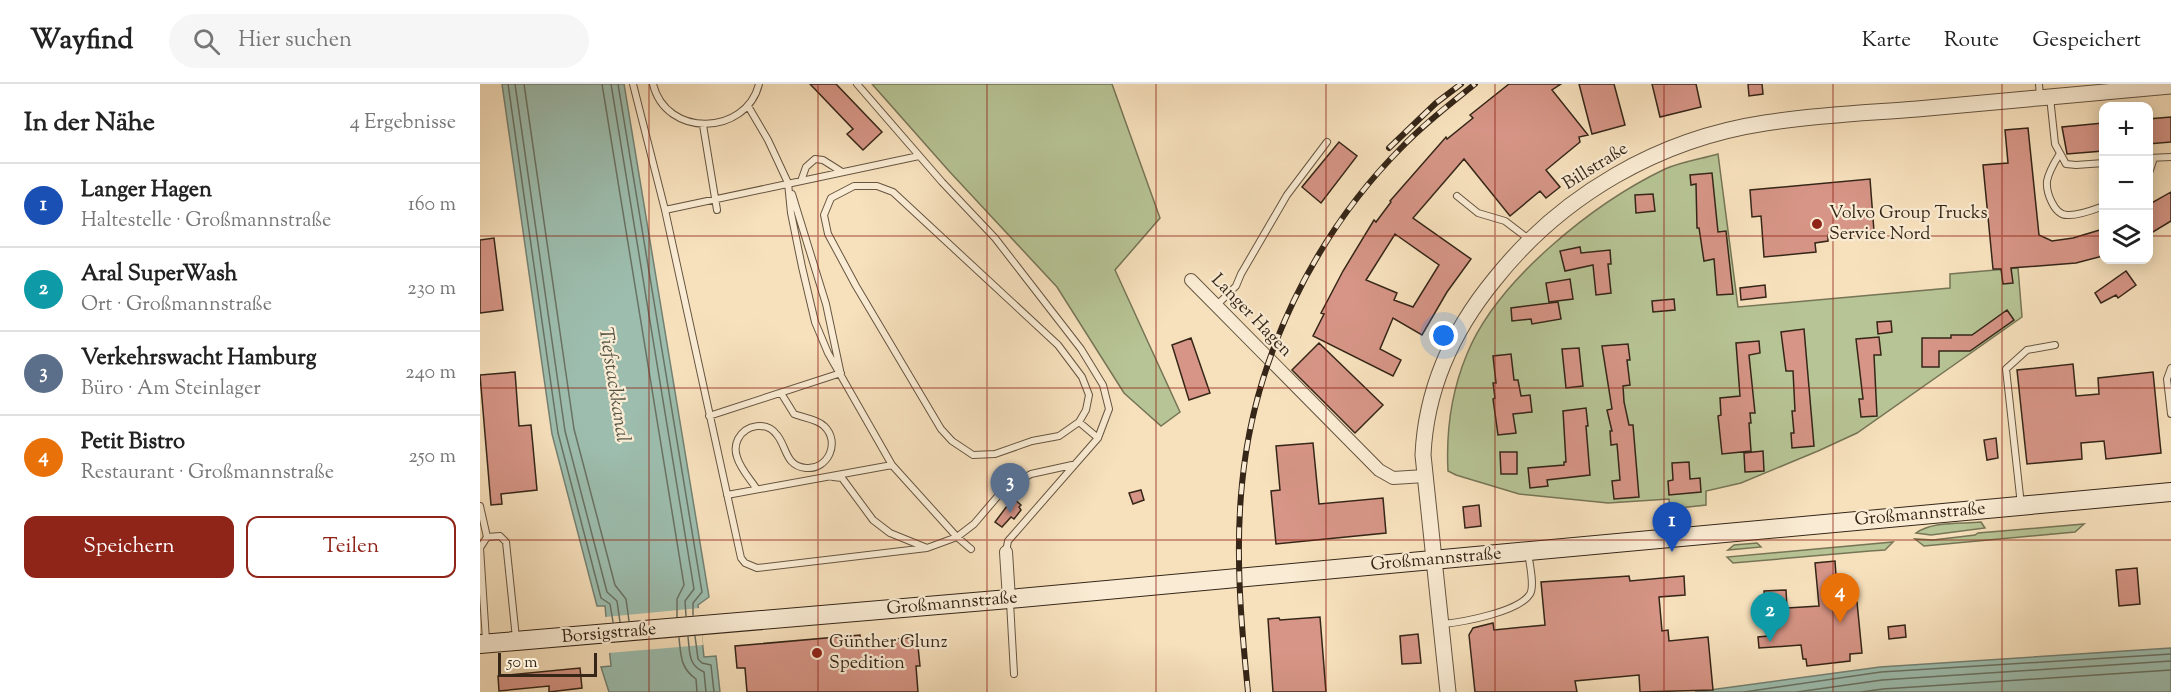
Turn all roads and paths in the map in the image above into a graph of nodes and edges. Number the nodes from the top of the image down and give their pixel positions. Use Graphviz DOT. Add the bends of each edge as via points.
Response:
graph roads {
  1 [pos="633,84"];
  2 [pos="653,84"];
  3 [pos="759,84"];
  4 [pos="857,84"];
  5 [pos="2171,86"];
  6 [pos="2043,93"];
  7 [pos="748,106"];
  8 [pos="703,125"];
  9 [pos="1327,142"];
  10 [pos="2059,155"];
  11 [pos="919,156"];
  12 [pos="2171,157"];
  13 [pos="2153,158"];
  14 [pos="2099,162"];
  15 [pos="842,172"];
  16 [pos="801,181"];
  17 [pos="788,183"];
  18 [pos="1457,196"];
  19 [pos="716,199"];
  20 [pos="2099,207"];
  21 [pos="665,210"];
  22 [pos="717,210"];
  23 [pos="1530,240"];
  24 [pos="1191,280"];
  25 [pos="1217,305"];
  26 [pos="2055,345"];
  27 [pos="2171,368"];
  28 [pos="841,373"];
  29 [pos="781,393"];
  30 [pos="2171,414"];
  31 [pos="709,416"];
  32 [pos="1079,422"];
  33 [pos="1098,438"];
  34 [pos="892,465"];
  35 [pos="1074,465"];
  36 [pos="1425,476"];
  37 [pos="833,477"];
  38 [pos="756,488"];
  39 [pos="2171,492"];
  40 [pos="727,495"];
  41 [pos="480,506"];
  42 [pos="2021,506"];
  43 [pos="487,537"];
  44 [pos="957,537"];
  45 [pos="480,548"];
  46 [pos="927,548"];
  47 [pos="971,549"];
  48 [pos="1528,551"];
  49 [pos="1006,552"];
  50 [pos="1434,560"];
  51 [pos="1010,599"];
  52 [pos="1442,624"];
  53 [pos="702,626"];
  54 [pos="517,641"];
  55 [pos="483,644"];
  56 [pos="1014,674"];
  57 [pos="1448,692"];
  1 -- 21 [label="lane"];
  2 -- 8 [label="lane" via="662,103 674,114"];
  3 -- 7 [label="lane"];
  4 -- 11 [label="lane"];
  5 -- 6 [label="street, Billstraße"];
  6 -- 10 [label="lane"];
  6 -- 23 [label="street, Billstraße" via="1730,130 1629,167 1557,215"];
  7 -- 8 [label="lane" via="728,121"];
  7 -- 17 [label="lane"];
  8 -- 19 [label="lane"];
  9 -- 25 [label="lane" via="1287,195 1236,286"];
  10 -- 14 [label="lane" via="2066,164"];
  10 -- 20 [label="lane" via="2047,182 2056,208 2068,216"];
  11 -- 15 [label="lane"];
  11 -- 33 [label="lane" via="995,238 1095,370 1109,409"];
  12 -- 13 [label="lane"];
  15 -- 16 [label="lane"];
  15 -- 16 [label="lane" via="824,160 815,159 806,167"];
  16 -- 17 [label="lane"];
  17 -- 19 [label="lane"];
  17 -- 28 [label="lane" via="826,304"];
  17 -- 28 [label="lane" via="815,322"];
  18 -- 23 [label="lane" via="1478,213 1505,221"];
  19 -- 21 [label="lane"];
  19 -- 22 [label="lane"];
  21 -- 31 [label="lane"];
  23 -- 36 [label="street, Billstraße" via="1478,300 1443,363 1426,418"];
  24 -- 25 [label="street, Langer Hagen"];
  25 -- 36 [label="street, Langer Hagen" via="1379,470 1393,478"];
  26 -- 42 [label="lane" via="2027,350 2006,369"];
  27 -- 30 [label="lane" via="2167,379"];
  28 -- 29 [label="lane"];
  28 -- 34 [label="lane"];
  29 -- 31 [label="lane"];
  29 -- 38 [label="lane" via="794,414 826,428 832,439 830,453 822,464 801,467 790,461 773,431 762,426 747,430 738,440 735,454"];
  31 -- 40 [label="lane"];
  32 -- 32 [label="lane" via="1089,395 1082,377 1058,345 893,192 877,186 854,186 831,198 824,215 828,234 941,429 952,441 973,455 995,454 1059,436"];
  32 -- 33 [label="lane"];
  33 -- 35 [label="lane"];
  34 -- 37 [label="lane"];
  34 -- 44 [label="lane"];
  35 -- 44 [label="lane" via="1031,474 1003,490 974,524"];
  35 -- 49 [label="lane" via="1008,541"];
  36 -- 50 [label="street, Billstraße"];
  37 -- 38 [label="lane"];
  37 -- 46 [label="lane" via="842,478 873,520"];
  38 -- 40 [label="lane"];
  39 -- 42 [label="main road, Großmannstraße"];
  40 -- 46 [label="lane" via="741,558 750,567"];
  41 -- 43 [label="lane"];
  42 -- 48 [label="main road, Großmannstraße"];
  43 -- 45 [label="lane"];
  43 -- 54 [label="lane" via="500,536 506,542"];
  44 -- 46 [label="lane"];
  44 -- 47 [label="lane"];
  45 -- 55 [label="lane"];
  48 -- 50 [label="main road, Großmannstraße"];
  48 -- 52 [label="lane" via="1530,594 1497,612"];
  49 -- 51 [label="street"];
  50 -- 51 [label="main road, Großmannstraße"];
  50 -- 52 [label="street, Billstraße"];
  51 -- 53 [label="main road, Großmannstraße"];
  51 -- 56 [label="lane"];
  52 -- 57 [label="street, Billstraße"];
  53 -- 54 [label="main road, Borsigstraße"];
  54 -- 55 [label="main road, Borsigstraße"];
}
